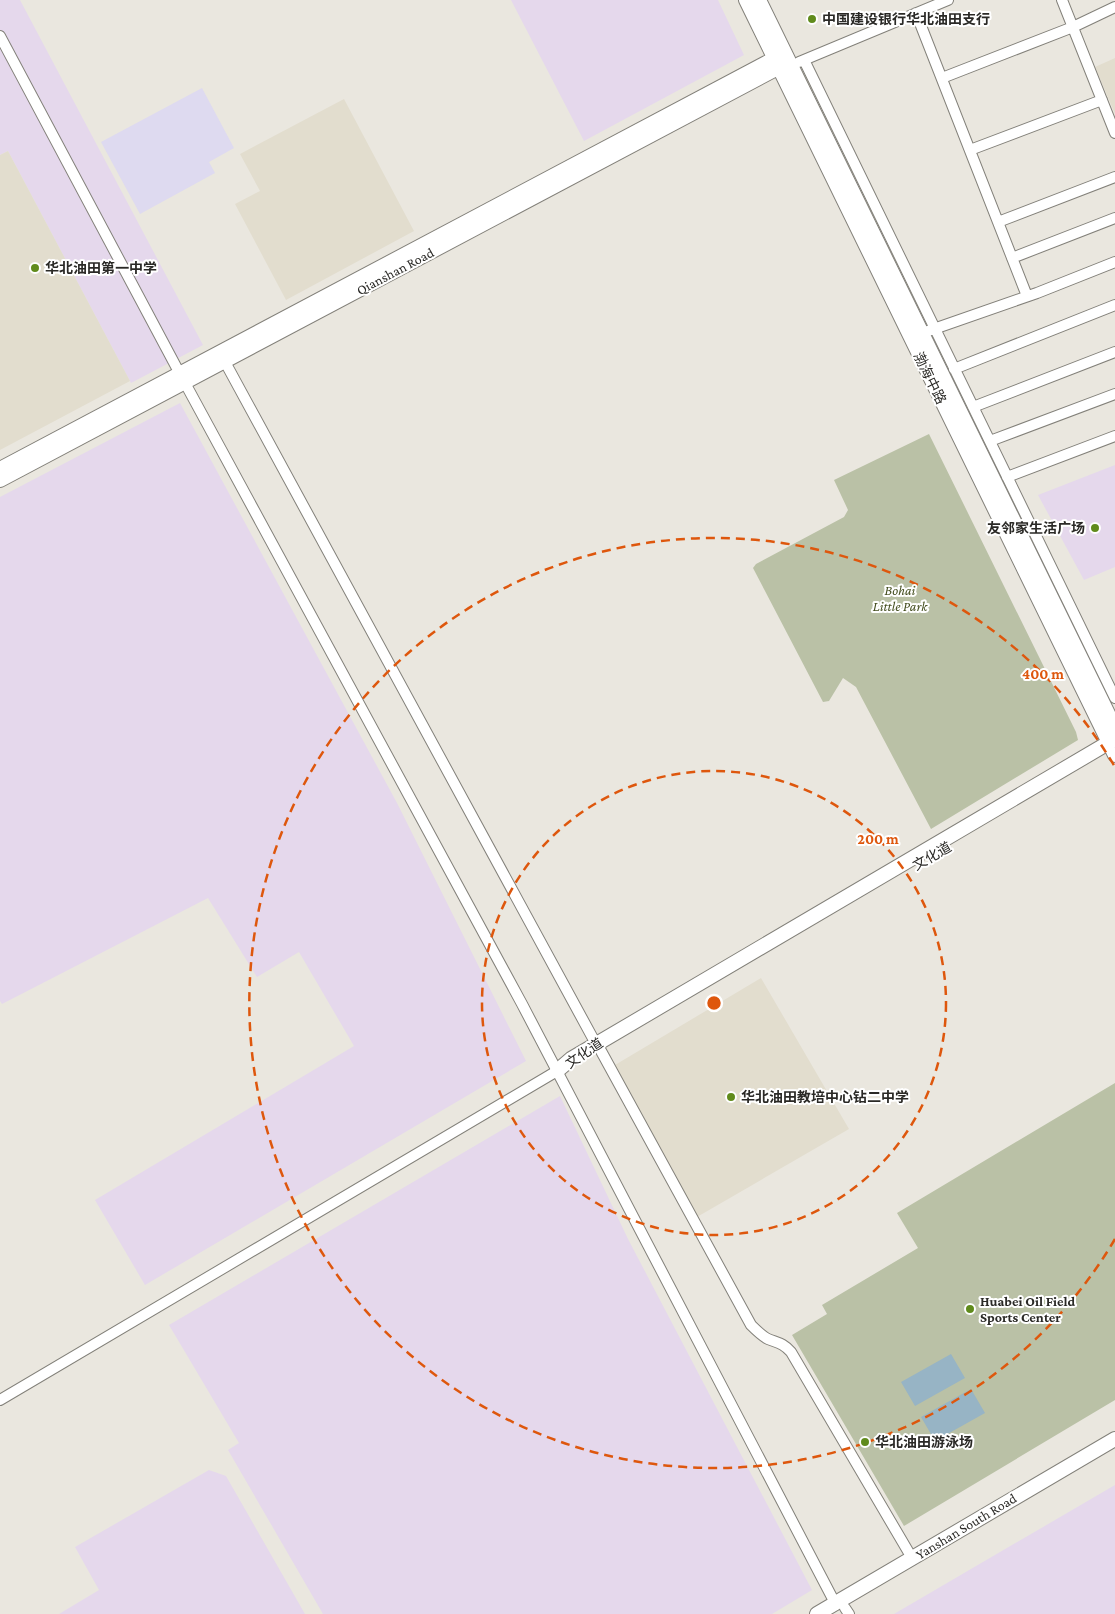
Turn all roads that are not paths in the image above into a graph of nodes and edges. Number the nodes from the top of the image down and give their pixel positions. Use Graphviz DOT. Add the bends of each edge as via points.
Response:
graph roads {
  1 [pos="746,0"];
  2 [pos="759,0"];
  3 [pos="948,0"];
  4 [pos="1062,0"];
  5 [pos="1115,7"];
  6 [pos="916,13"];
  7 [pos="1072,27"];
  8 [pos="0,36"];
  9 [pos="804,60"];
  10 [pos="784,61"];
  11 [pos="942,78"];
  12 [pos="1102,100"];
  13 [pos="1115,133"];
  14 [pos="970,150"];
  15 [pos="1115,177"];
  16 [pos="1115,218"];
  17 [pos="998,222"];
  18 [pos="1012,258"];
  19 [pos="1115,262"];
  20 [pos="1026,296"];
  21 [pos="1115,306"];
  22 [pos="928,331"];
  23 [pos="1115,352"];
  24 [pos="225,362"];
  25 [pos="954,369"];
  26 [pos="182,378"];
  27 [pos="1115,394"];
  28 [pos="973,407"];
  29 [pos="1115,436"];
  30 [pos="990,441"];
  31 [pos="0,469"];
  32 [pos="1007,477"];
  33 [pos="0,480"];
  34 [pos="1115,698"];
  35 [pos="1115,728"];
  36 [pos="1113,747"];
  37 [pos="599,1047"];
  38 [pos="557,1072"];
  39 [pos="0,1400"];
  40 [pos="1115,1438"];
  41 [pos="1115,1449"];
  42 [pos="912,1558"];
  43 [pos="841,1610"];
  44 [pos="817,1614"];
  1 -- 10 [label="main road, 渤海中路"];
  2 -- 10 [label="main road, 渤海中路"];
  3 -- 6 [label="street"];
  4 -- 7 [label="street"];
  5 -- 7 [label="street"];
  6 -- 9 [label="street"];
  6 -- 11 [label="street"];
  7 -- 11 [label="street"];
  7 -- 12 [label="street"];
  8 -- 26 [label="street"];
  9 -- 10 [label="street"];
  9 -- 22 [label="street"];
  10 -- 22 [label="main road, 渤海中路"];
  10 -- 24 [label="main road, Qianshan Road"];
  10 -- 26 [label="main road, Qianshan Road"];
  10 -- 36 [label="main road, 渤海中路"];
  11 -- 14 [label="street"];
  12 -- 13 [label="street"];
  12 -- 14 [label="street"];
  14 -- 17 [label="street"];
  15 -- 17 [label="street"];
  16 -- 18 [label="street"];
  17 -- 18 [label="street"];
  18 -- 20 [label="street"];
  19 -- 20 [label="street"];
  20 -- 22 [label="street"];
  21 -- 25 [label="street"];
  22 -- 25 [label="street"];
  22 -- 35 [label="main road, 渤海中路"];
  23 -- 28 [label="street"];
  24 -- 26 [label="main road, Qianshan Road"];
  24 -- 37 [label="street"];
  25 -- 28 [label="street"];
  26 -- 31 [label="main road, Qianshan Road"];
  26 -- 33 [label="main road, Qianshan Road"];
  26 -- 38 [label="street"];
  27 -- 30 [label="street"];
  28 -- 30 [label="street"];
  29 -- 32 [label="street"];
  30 -- 32 [label="street"];
  32 -- 34 [label="street"];
  36 -- 37 [label="main road, 文化道"];
  37 -- 38 [label="main road, 文化道" via="575,1066"];
  37 -- 42 [label="street" via="752,1326 769,1340 784,1344 791,1352"];
  38 -- 39 [label="street"];
  38 -- 43 [label="street"];
  40 -- 42 [label="main road, Yanshan South Road"];
  41 -- 43 [label="main road, Yanshan South Road"];
  42 -- 43 [label="main road, Yanshan South Road"];
  43 -- 44 [label="main road, Yanshan South Road"];
}
